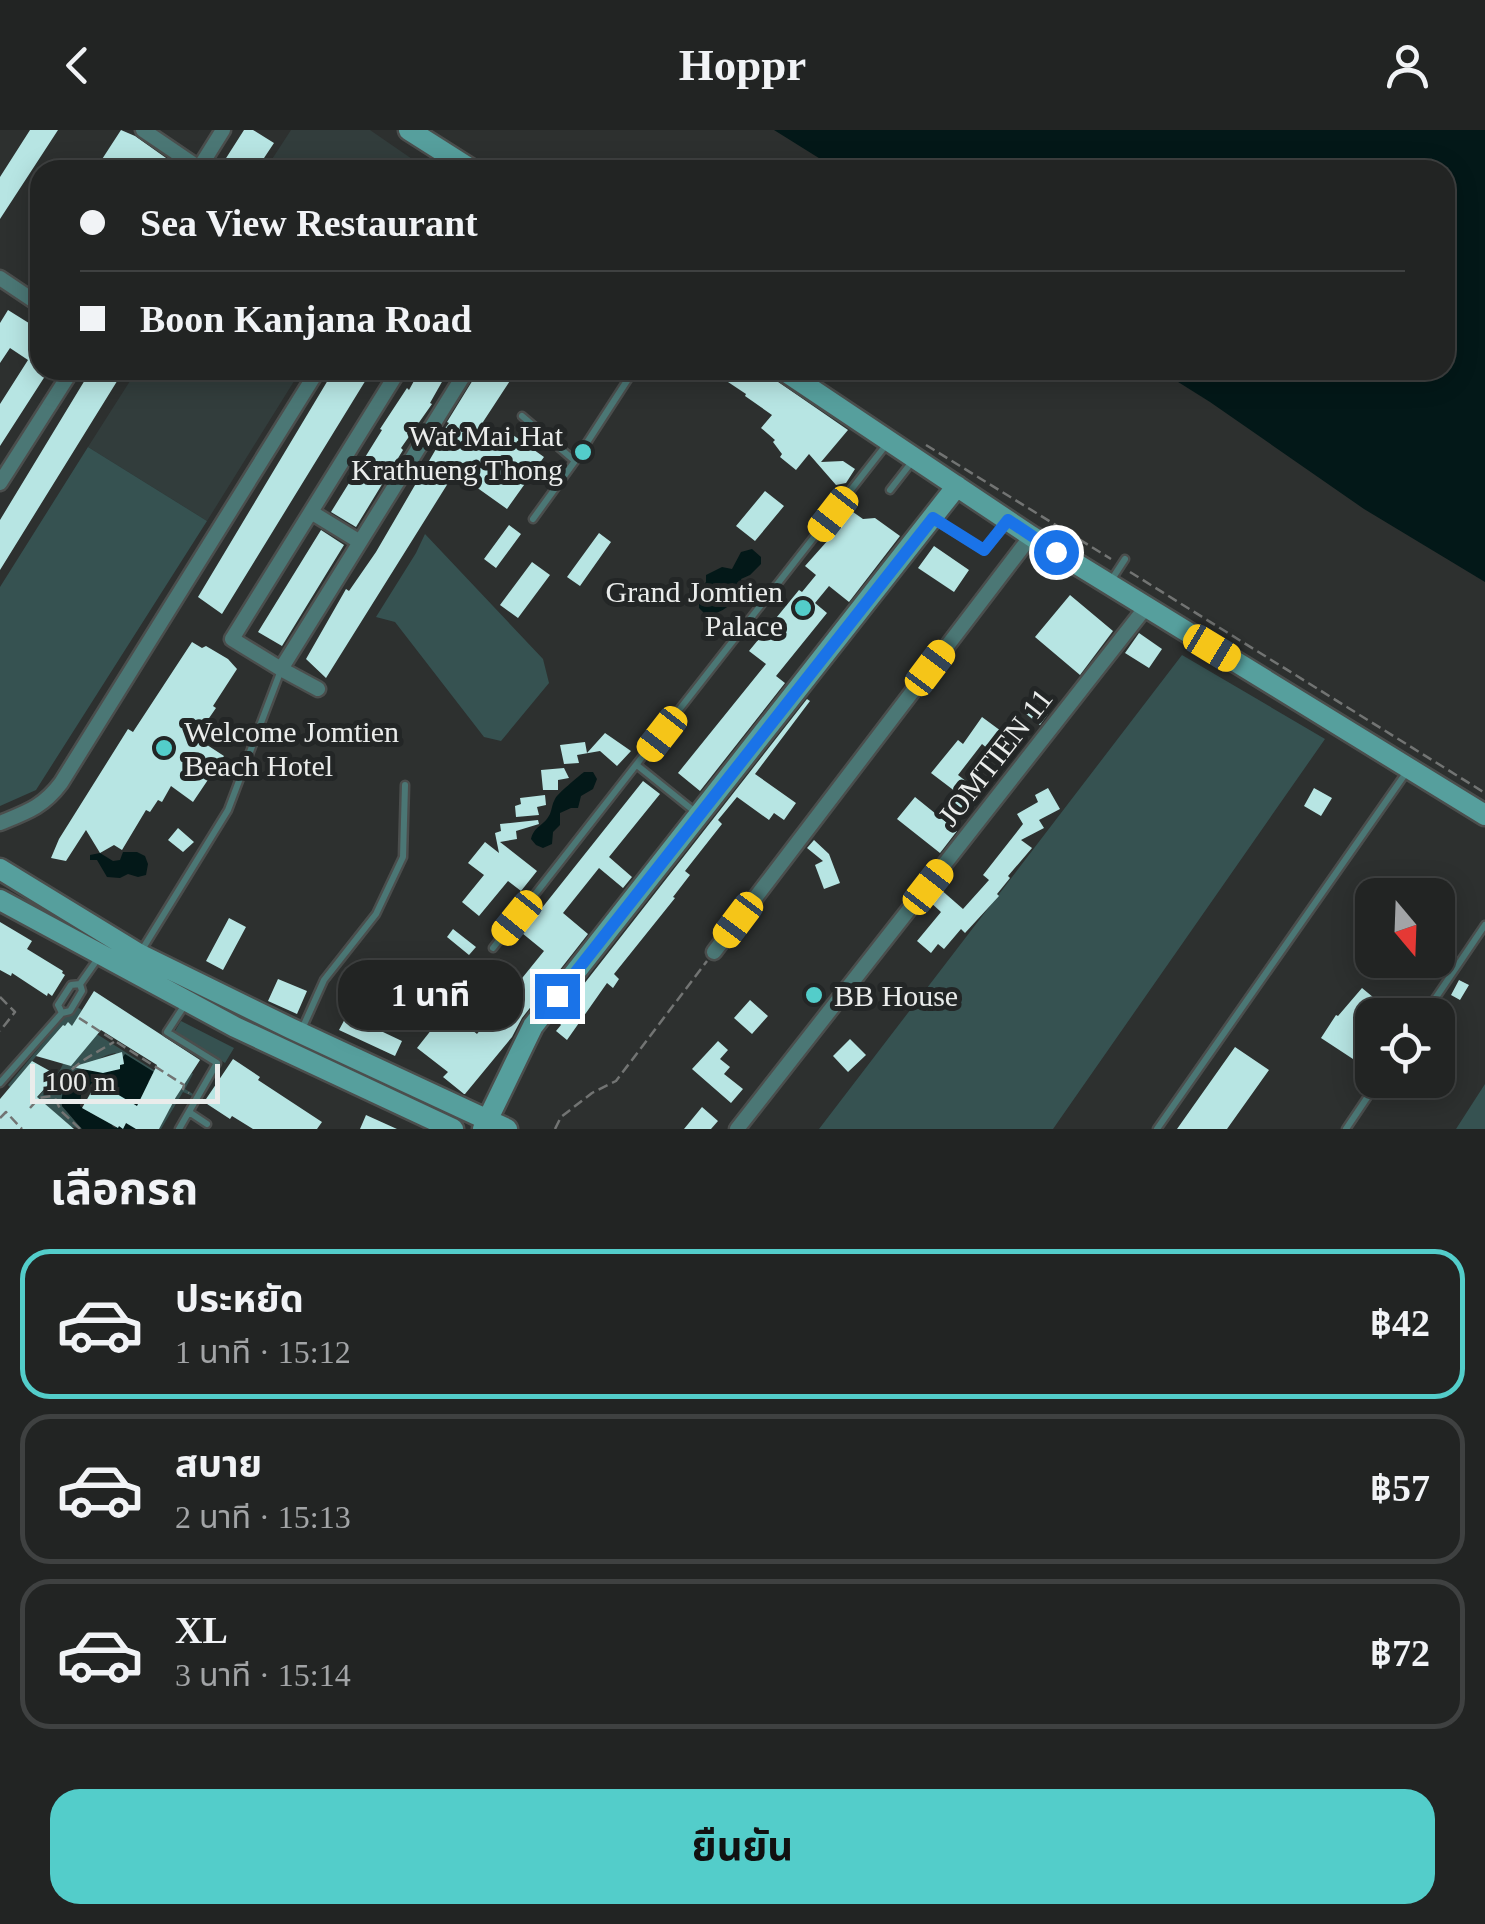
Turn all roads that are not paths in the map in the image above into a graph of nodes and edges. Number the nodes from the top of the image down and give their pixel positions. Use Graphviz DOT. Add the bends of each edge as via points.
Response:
graph roads {
  1 [pos="143,130"];
  2 [pos="223,130"];
  3 [pos="409,130"];
  4 [pos="186,160"];
  5 [pos="205,160"];
  6 [pos="442,160"];
  7 [pos="0,278"];
  8 [pos="30,298"];
  9 [pos="66,380"];
  10 [pos="312,380"];
  11 [pos="393,380"];
  12 [pos="461,380"];
  13 [pos="628,380"];
  14 [pos="798,380"];
  15 [pos="522,416"];
  16 [pos="890,440"];
  17 [pos="918,450"];
  18 [pos="576,461"];
  19 [pos="0,483"];
  20 [pos="957,486"];
  21 [pos="890,490"];
  22 [pos="311,512"];
  23 [pos="933,518"];
  24 [pos="533,519"];
  25 [pos="1008,520"];
  26 [pos="1031,536"];
  27 [pos="360,542"];
  28 [pos="1123,563"];
  29 [pos="1108,584"];
  30 [pos="1146,608"];
  31 [pos="281,669"];
  32 [pos="318,688"];
  33 [pos="638,766"];
  34 [pos="1409,768"];
  35 [pos="406,785"];
  36 [pos="699,815"];
  37 [pos="1485,815"];
  38 [pos="0,823"];
  39 [pos="0,869"];
  40 [pos="0,900"];
  41 [pos="1485,925"];
  42 [pos="492,948"];
  43 [pos="714,952"];
  44 [pos="139,954"];
  45 [pos="100,956"];
  46 [pos="80,984"];
  47 [pos="1436,998"];
  48 [pos="187,1002"];
  49 [pos="66,1012"];
  50 [pos="301,1033"];
  51 [pos="0,1083"];
  52 [pos="1368,1098"];
  53 [pos="188,1112"];
  54 [pos="207,1124"];
  55 [pos="485,1124"];
  56 [pos="179,1129"];
  57 [pos="454,1129"];
  58 [pos="507,1129"];
  59 [pos="737,1129"];
  60 [pos="1157,1129"];
  61 [pos="1346,1129"];
  1 -- 4 [label="street"];
  2 -- 5 [label="street"];
  3 -- 6 [label="street"];
  7 -- 8 [label="street"];
  9 -- 19 [label="street"];
  10 -- 38 [label="street" via="61,783 48,800"];
  11 -- 22 [label="street"];
  12 -- 27 [label="street"];
  13 -- 18 [label="lane"];
  14 -- 16 [label="street"];
  15 -- 18 [label="lane"];
  16 -- 17 [label="street"];
  16 -- 33 [label="lane"];
  17 -- 20 [label="street"];
  17 -- 21 [label="lane"];
  18 -- 24 [label="lane"];
  20 -- 23 [label="street"];
  20 -- 25 [label="street"];
  22 -- 27 [label="street"];
  22 -- 31 [label="street" via="232,640"];
  23 -- 25 [label="lane" via="984,550"];
  23 -- 36 [label="street"];
  25 -- 26 [label="street"];
  26 -- 29 [label="street"];
  26 -- 43 [label="street"];
  27 -- 31 [label="street"];
  28 -- 29 [label="lane"];
  29 -- 30 [label="street"];
  30 -- 34 [label="street"];
  30 -- 59 [label="street, JOMTIEN 11"];
  31 -- 32 [label="street"];
  31 -- 44 [label="lane" via="228,810"];
  33 -- 36 [label="lane"];
  33 -- 42 [label="lane"];
  34 -- 37 [label="street"];
  34 -- 60 [label="lane"];
  35 -- 50 [label="lane" via="403,857 376,914 324,980"];
  36 -- 55 [label="street" via="534,1026"];
  39 -- 44 [label="street"];
  40 -- 45 [label="street"];
  41 -- 47 [label="lane"];
  44 -- 50 [label="street"];
  45 -- 46 [label="lane"];
  45 -- 48 [label="street"];
  46 -- 49 [label="lane"];
  46 -- 49 [label="lane" via="71,985 58,1005"];
  48 -- 53 [label="lane" via="168,1032 216,1063"];
  48 -- 57 [label="street"];
  49 -- 51 [label="lane"];
  50 -- 55 [label="street"];
  52 -- 61 [label="lane"];
  53 -- 54 [label="lane"];
  53 -- 56 [label="lane"];
  55 -- 58 [label="street"];
}
